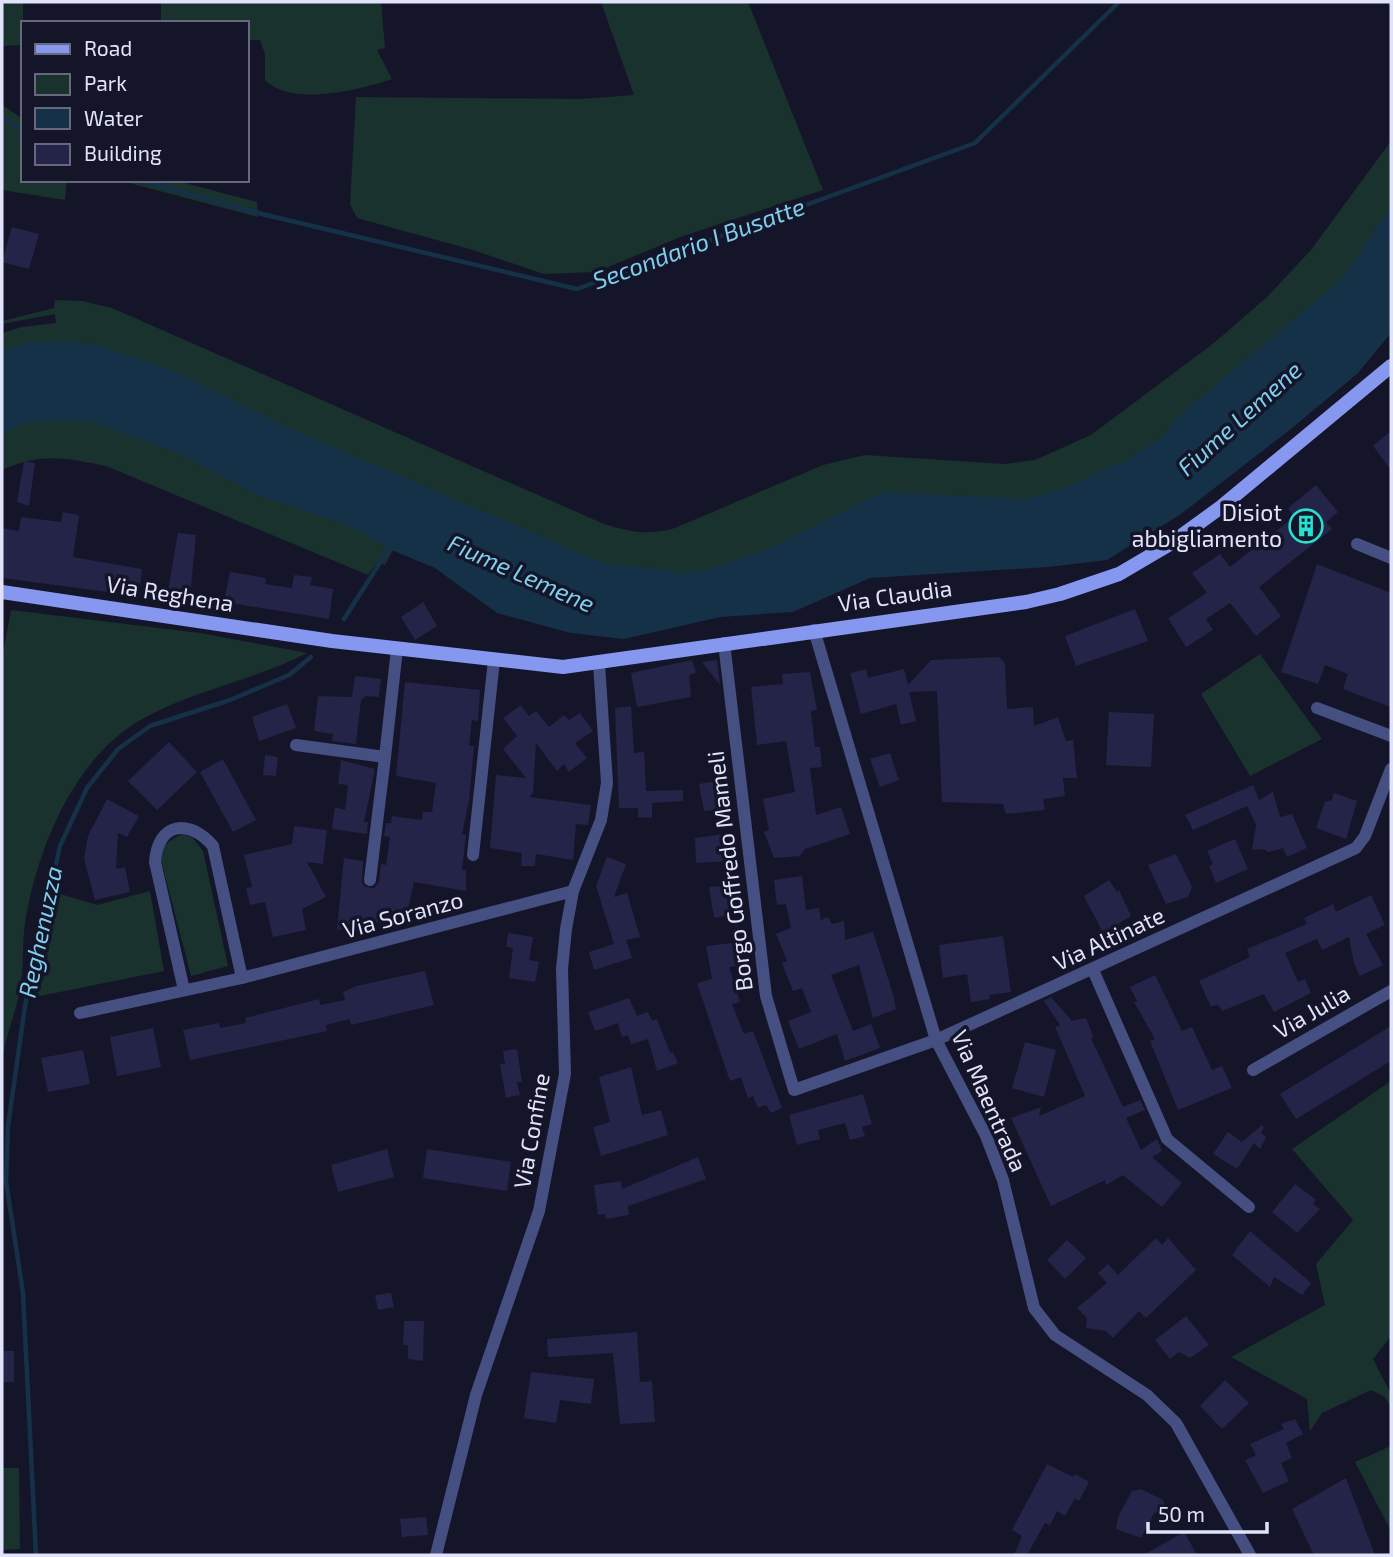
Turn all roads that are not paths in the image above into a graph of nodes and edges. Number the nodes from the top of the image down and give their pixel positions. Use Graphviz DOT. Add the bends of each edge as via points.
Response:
graph roads {
  1 [pos="1391,366"];
  2 [pos="1357,544"];
  3 [pos="1391,558"];
  4 [pos="2,592"];
  5 [pos="814,630"];
  6 [pos="332,640"];
  7 [pos="724,643"];
  8 [pos="397,649"];
  9 [pos="494,660"];
  10 [pos="599,664"];
  11 [pos="1317,708"];
  12 [pos="1391,736"];
  13 [pos="296,745"];
  14 [pos="385,757"];
  15 [pos="1391,769"];
  16 [pos="473,855"];
  17 [pos="370,880"];
  18 [pos="573,891"];
  19 [pos="1093,970"];
  20 [pos="242,978"];
  21 [pos="184,990"];
  22 [pos="1391,991"];
  23 [pos="80,1013"];
  24 [pos="936,1040"];
  25 [pos="1253,1070"];
  26 [pos="794,1090"];
  27 [pos="1249,1207"];
  28 [pos="436,1555"];
  29 [pos="1250,1555"];
  1 -- 5 [label="street, Via Claudia" via="1221,507 1119,574 1026,602"];
  2 -- 3 [label="street"];
  4 -- 6 [label="street, Via Reghena"];
  5 -- 7 [label="street, Via Claudia"];
  5 -- 24 [label="street, Via Maentrada"];
  6 -- 8 [label="street, Via Claudia"];
  7 -- 10 [label="street, Via Claudia"];
  7 -- 26 [label="street, Borgo Goffredo Mameli" via="766,996"];
  8 -- 9 [label="street, Via Claudia"];
  8 -- 14 [label="street"];
  9 -- 10 [label="street, Via Claudia" via="563,667"];
  9 -- 16 [label="street"];
  10 -- 18 [label="street, Via Confine" via="605,804"];
  11 -- 12 [label="street"];
  13 -- 14 [label="street"];
  14 -- 17 [label="street"];
  15 -- 19 [label="street, Via Altinate" via="1356,848"];
  18 -- 20 [label="street, Via Soranzo"];
  18 -- 28 [label="street, Via Confine" via="562,969 565,1074 539,1211 476,1395"];
  19 -- 24 [label="street, Via Altinate"];
  19 -- 27 [label="street" via="1167,1139"];
  20 -- 21 [label="street, Via Soranzo"];
  20 -- 21 [label="street" via="213,846 190,827 178,827 161,836 155,862"];
  21 -- 23 [label="street, Via Soranzo"];
  22 -- 25 [label="street, Via Julia"];
  24 -- 26 [label="street, Via Altinate"];
  24 -- 29 [label="street, Via Maentrada" via="986,1136 1003,1180 1027,1284 1041,1320 1062,1340 1163,1408 1176,1423"];
}
